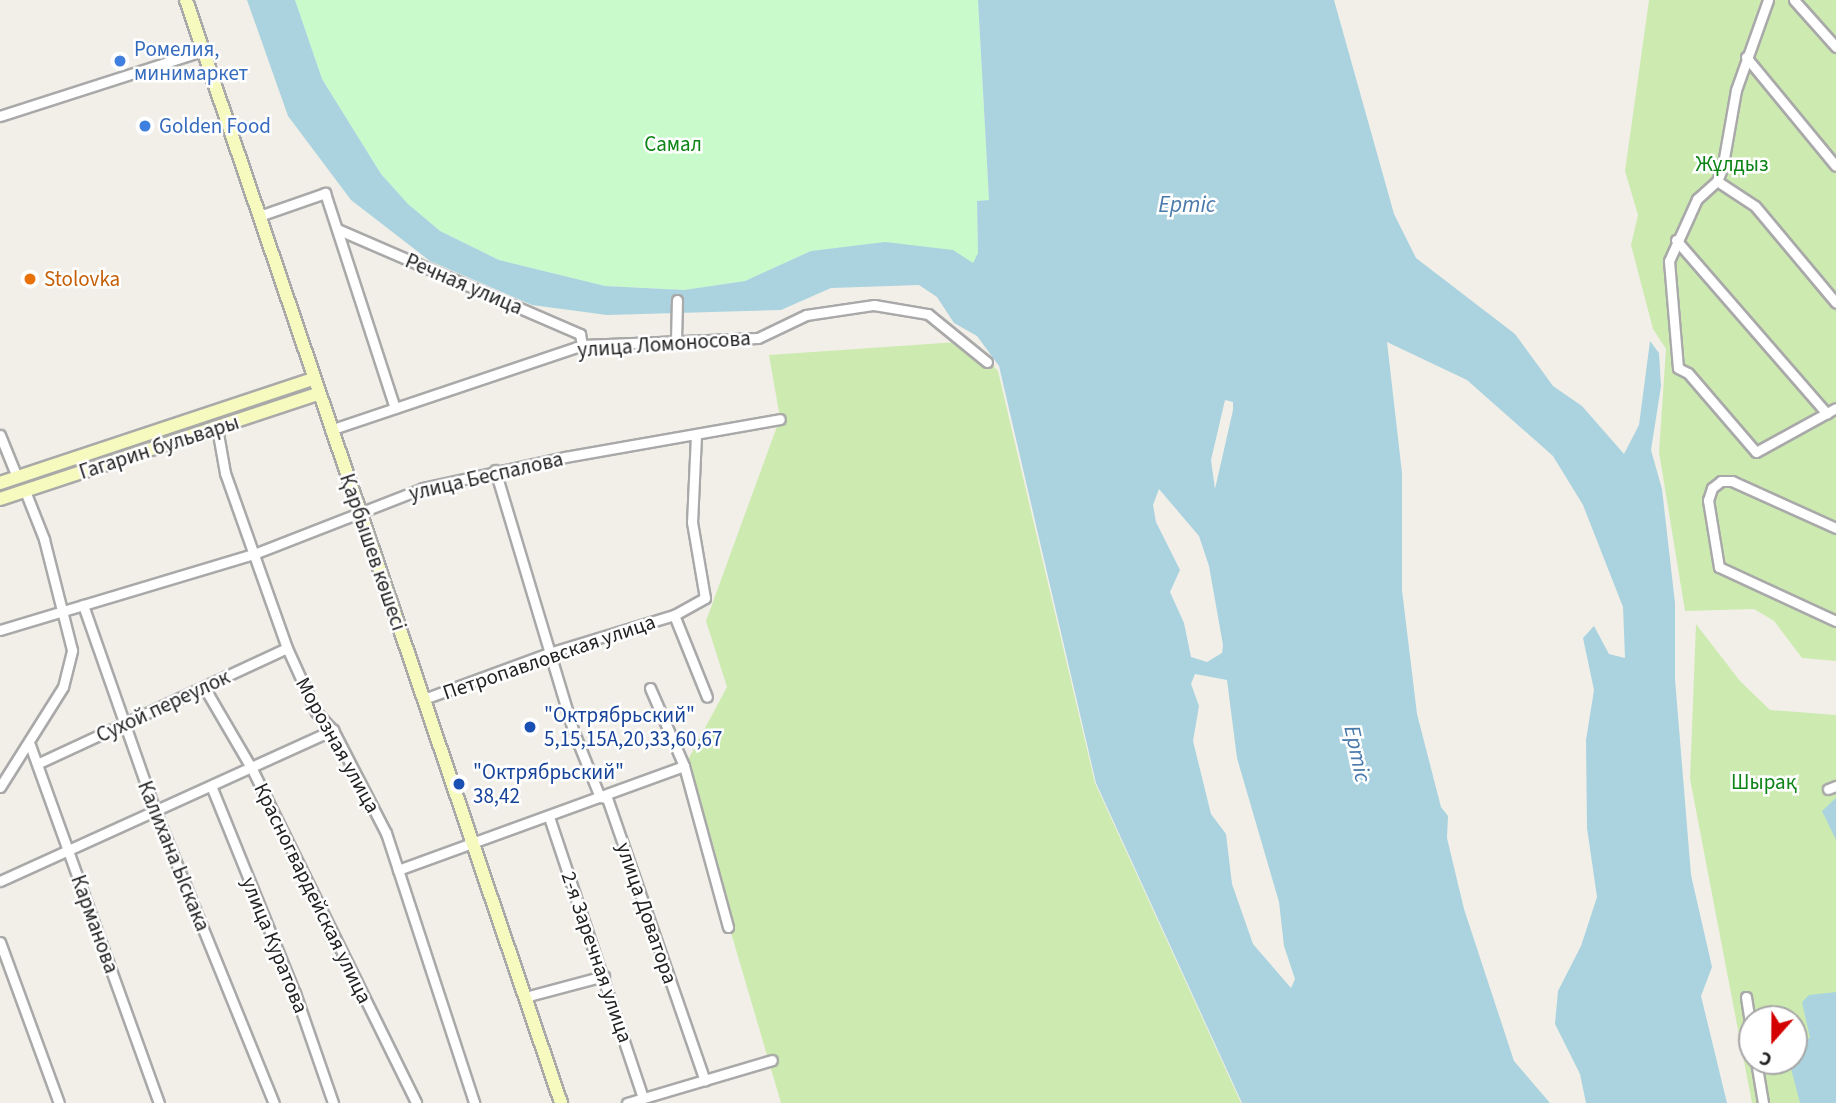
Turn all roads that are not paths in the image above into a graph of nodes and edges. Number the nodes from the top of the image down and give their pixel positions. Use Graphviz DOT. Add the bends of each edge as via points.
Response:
graph roads {
  1 [pos="186,0"];
  2 [pos="1768,0"];
  3 [pos="1794,0"];
  4 [pos="1836,47"];
  5 [pos="202,51"];
  6 [pos="1746,57"];
  7 [pos="0,116"];
  8 [pos="1836,166"];
  9 [pos="1717,181"];
  10 [pos="262,215"];
  11 [pos="337,229"];
  12 [pos="1676,240"];
  13 [pos="677,300"];
  14 [pos="1836,303"];
  15 [pos="676,341"];
  16 [pos="582,345"];
  17 [pos="987,362"];
  18 [pos="313,379"];
  19 [pos="318,394"];
  20 [pos="395,408"];
  21 [pos="1836,408"];
  22 [pos="1826,414"];
  23 [pos="780,419"];
  24 [pos="217,428"];
  25 [pos="330,430"];
  26 [pos="0,435"];
  27 [pos="696,435"];
  28 [pos="495,470"];
  29 [pos="17,477"];
  30 [pos="0,483"];
  31 [pos="25,491"];
  32 [pos="0,499"];
  33 [pos="360,511"];
  34 [pos="1836,528"];
  35 [pos="254,554"];
  36 [pos="83,605"];
  37 [pos="62,611"];
  38 [pos="674,615"];
  39 [pos="1836,621"];
  40 [pos="0,630"];
  41 [pos="288,648"];
  42 [pos="549,653"];
  43 [pos="204,687"];
  44 [pos="650,688"];
  45 [pos="707,697"];
  46 [pos="424,699"];
  47 [pos="123,724"];
  48 [pos="333,730"];
  49 [pos="30,745"];
  50 [pos="38,763"];
  51 [pos="684,765"];
  52 [pos="252,769"];
  53 [pos="0,788"];
  54 [pos="212,788"];
  55 [pos="600,797"];
  56 [pos="156,813"];
  57 [pos="549,817"];
  58 [pos="475,843"];
  59 [pos="69,851"];
  60 [pos="398,870"];
  61 [pos="0,881"];
  62 [pos="728,927"];
  63 [pos="0,942"];
  64 [pos="604,976"];
  65 [pos="525,997"];
  66 [pos="1746,997"];
  67 [pos="1747,1005"];
  68 [pos="772,1060"];
  69 [pos="1758,1075"];
  70 [pos="705,1081"];
  71 [pos="643,1098"];
  72 [pos="58,1103"];
  73 [pos="159,1103"];
  74 [pos="274,1103"];
  75 [pos="333,1103"];
  76 [pos="415,1103"];
  77 [pos="474,1103"];
  78 [pos="561,1103"];
  79 [pos="627,1103"];
  80 [pos="1763,1103"];
  1 -- 5 [label="main road, Қарбышев көшесі"];
  2 -- 6 [label="street"];
  3 -- 4 [label="street"];
  5 -- 7 [label="street"];
  5 -- 10 [label="main road, Қарбышев көшесі"];
  6 -- 8 [label="street"];
  6 -- 9 [label="street"];
  9 -- 12 [label="street" via="1697,199"];
  9 -- 14 [label="street" via="1755,206"];
  10 -- 11 [label="street" via="325,193"];
  10 -- 18 [label="main road, Қарбышев көшесі"];
  11 -- 16 [label="street, Речная улица" via="580,334"];
  11 -- 20 [label="street"];
  12 -- 22 [label="street"];
  12 -- 22 [label="street" via="1669,261 1668,290 1678,368 1688,373 1756,452"];
  13 -- 15 [label="street"];
  15 -- 16 [label="street, улица Ломоносова"];
  15 -- 17 [label="street, улица Ломоносова" via="758,338 806,315 874,305 928,314"];
  16 -- 20 [label="street, улица Ломоносова"];
  18 -- 19 [label="main road, Қарбышев көшесі"];
  18 -- 29 [label="main road, Гагарин бульвары"];
  19 -- 24 [label="main road, Гагарин бульвары"];
  19 -- 25 [label="main road, Қарбышев көшесі"];
  20 -- 25 [label="street, улица Ломоносова"];
  21 -- 22 [label="street"];
  23 -- 27 [label="street, улица Беспалова"];
  24 -- 31 [label="main road, Гагарин бульвары"];
  24 -- 35 [label="street, Морозная улица" via="225,473"];
  25 -- 33 [label="main road, Қарбышев көшесі"];
  26 -- 29 [label="street"];
  27 -- 28 [label="street, улица Беспалова"];
  27 -- 38 [label="street, Петропавловская улица" via="692,522 705,598"];
  28 -- 33 [label="street, улица Беспалова"];
  28 -- 42 [label="street, улица Доватора"];
  29 -- 30 [label="main road, Гагарин бульвары"];
  29 -- 31 [label="main road"];
  31 -- 32 [label="main road, Гагарин бульвары"];
  31 -- 37 [label="street" via="44,539"];
  33 -- 35 [label="street, улица Беспалова"];
  33 -- 46 [label="main road, Қарбышев көшесі"];
  34 -- 39 [label="street" via="1732,481 1721,481 1712,488 1709,500 1719,567"];
  35 -- 36 [label="street, улица Беспалова"];
  35 -- 41 [label="street, Морозная улица"];
  36 -- 37 [label="street, улица Беспалова"];
  36 -- 47 [label="street, Калихана Ыскака"];
  37 -- 40 [label="street, улица Беспалова"];
  37 -- 49 [label="street" via="72,650 71,667"];
  38 -- 42 [label="street, Петропавловская улица"];
  38 -- 45 [label="street"];
  41 -- 43 [label="street, Сухой переулок"];
  41 -- 48 [label="street, Морозная улица" via="316,712"];
  42 -- 46 [label="street, Петропавловская улица"];
  42 -- 55 [label="street, улица Доватора"];
  43 -- 47 [label="street, Сухой переулок"];
  43 -- 52 [label="street, Красногвардейская улица"];
  44 -- 51 [label="street"];
  46 -- 58 [label="main road, Қарбышев көшесі"];
  47 -- 50 [label="street, Сухой переулок"];
  47 -- 56 [label="street, Калихана Ыскака"];
  48 -- 52 [label="street"];
  48 -- 60 [label="street, Морозная улица" via="386,834"];
  49 -- 50 [label="street, Карманова"];
  49 -- 53 [label="street"];
  50 -- 59 [label="street, Карманова"];
  51 -- 55 [label="street"];
  51 -- 62 [label="street"];
  52 -- 54 [label="street"];
  52 -- 76 [label="street, Красногвардейская улица"];
  54 -- 56 [label="street"];
  54 -- 75 [label="street, улица Куратова" via="295,993"];
  55 -- 57 [label="street"];
  55 -- 70 [label="street, улица Доватора" via="607,799"];
  56 -- 59 [label="street"];
  56 -- 74 [label="street, Калихана Ыскака"];
  57 -- 58 [label="street"];
  57 -- 64 [label="street, 2-я Заречная улица"];
  58 -- 60 [label="street"];
  58 -- 65 [label="main road, Қарбышев көшесі"];
  59 -- 61 [label="street"];
  59 -- 73 [label="street, Карманова"];
  60 -- 77 [label="street, Морозная улица"];
  63 -- 72 [label="street"];
  64 -- 65 [label="street"];
  64 -- 71 [label="street, 2-я Заречная улица"];
  65 -- 78 [label="main road, Қарбышев көшесі"];
  66 -- 67 [label="street"];
  68 -- 70 [label="street"];
  69 -- 80 [label="street"];
  70 -- 71 [label="street"];
  71 -- 79 [label="street"];
}
